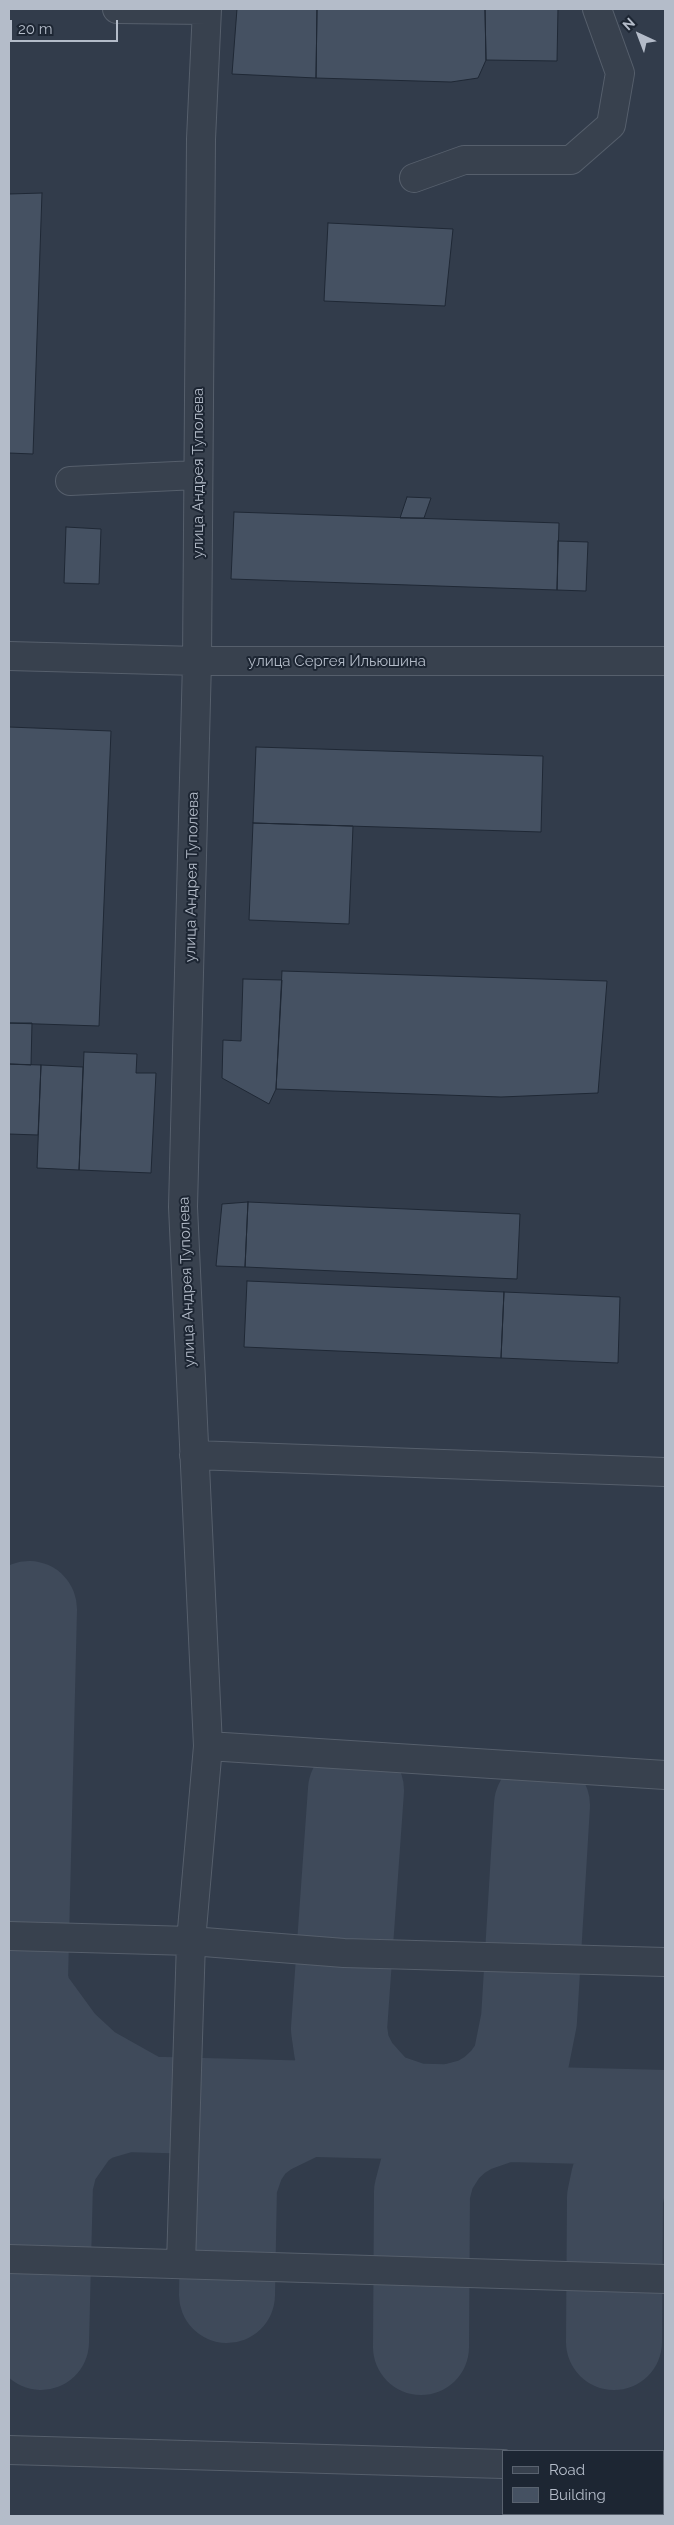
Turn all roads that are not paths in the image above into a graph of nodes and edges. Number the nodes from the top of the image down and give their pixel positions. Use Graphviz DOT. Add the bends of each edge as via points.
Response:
graph roads {
  1 [pos="116,9"];
  2 [pos="597,9"];
  3 [pos="207,10"];
  4 [pos="414,178"];
  5 [pos="197,475"];
  6 [pos="70,481"];
  7 [pos="9,656"];
  8 [pos="197,661"];
  9 [pos="665,661"];
  10 [pos="194,1455"];
  11 [pos="665,1472"];
  12 [pos="208,1746"];
  13 [pos="665,1775"];
  14 [pos="9,1936"];
  15 [pos="190,1941"];
  16 [pos="665,1962"];
  17 [pos="9,2259"];
  18 [pos="181,2264"];
  19 [pos="665,2279"];
  20 [pos="9,2450"];
  21 [pos="502,2464"];
  1 -- 3 [label="street"];
  2 -- 4 [label="street" via="620,73 611,125 571,160 464,160"];
  3 -- 5 [label="street, улица Андрея Туполева" via="201,139"];
  5 -- 6 [label="street"];
  5 -- 8 [label="street, улица Андрея Туполева"];
  7 -- 8 [label="street, улица Сергея Ильюшина"];
  8 -- 9 [label="street, улица Сергея Ильюшина"];
  8 -- 10 [label="street, улица Андрея Туполева" via="183,1206"];
  10 -- 11 [label="street"];
  10 -- 12 [label="street, улица Андрея Туполева"];
  12 -- 13 [label="street"];
  12 -- 15 [label="street, улица Андрея Туполева"];
  14 -- 15 [label="street"];
  15 -- 16 [label="street" via="344,1953"];
  15 -- 18 [label="street, улица Андрея Туполева"];
  17 -- 18 [label="street"];
  18 -- 19 [label="street"];
  20 -- 21 [label="street"];
}
